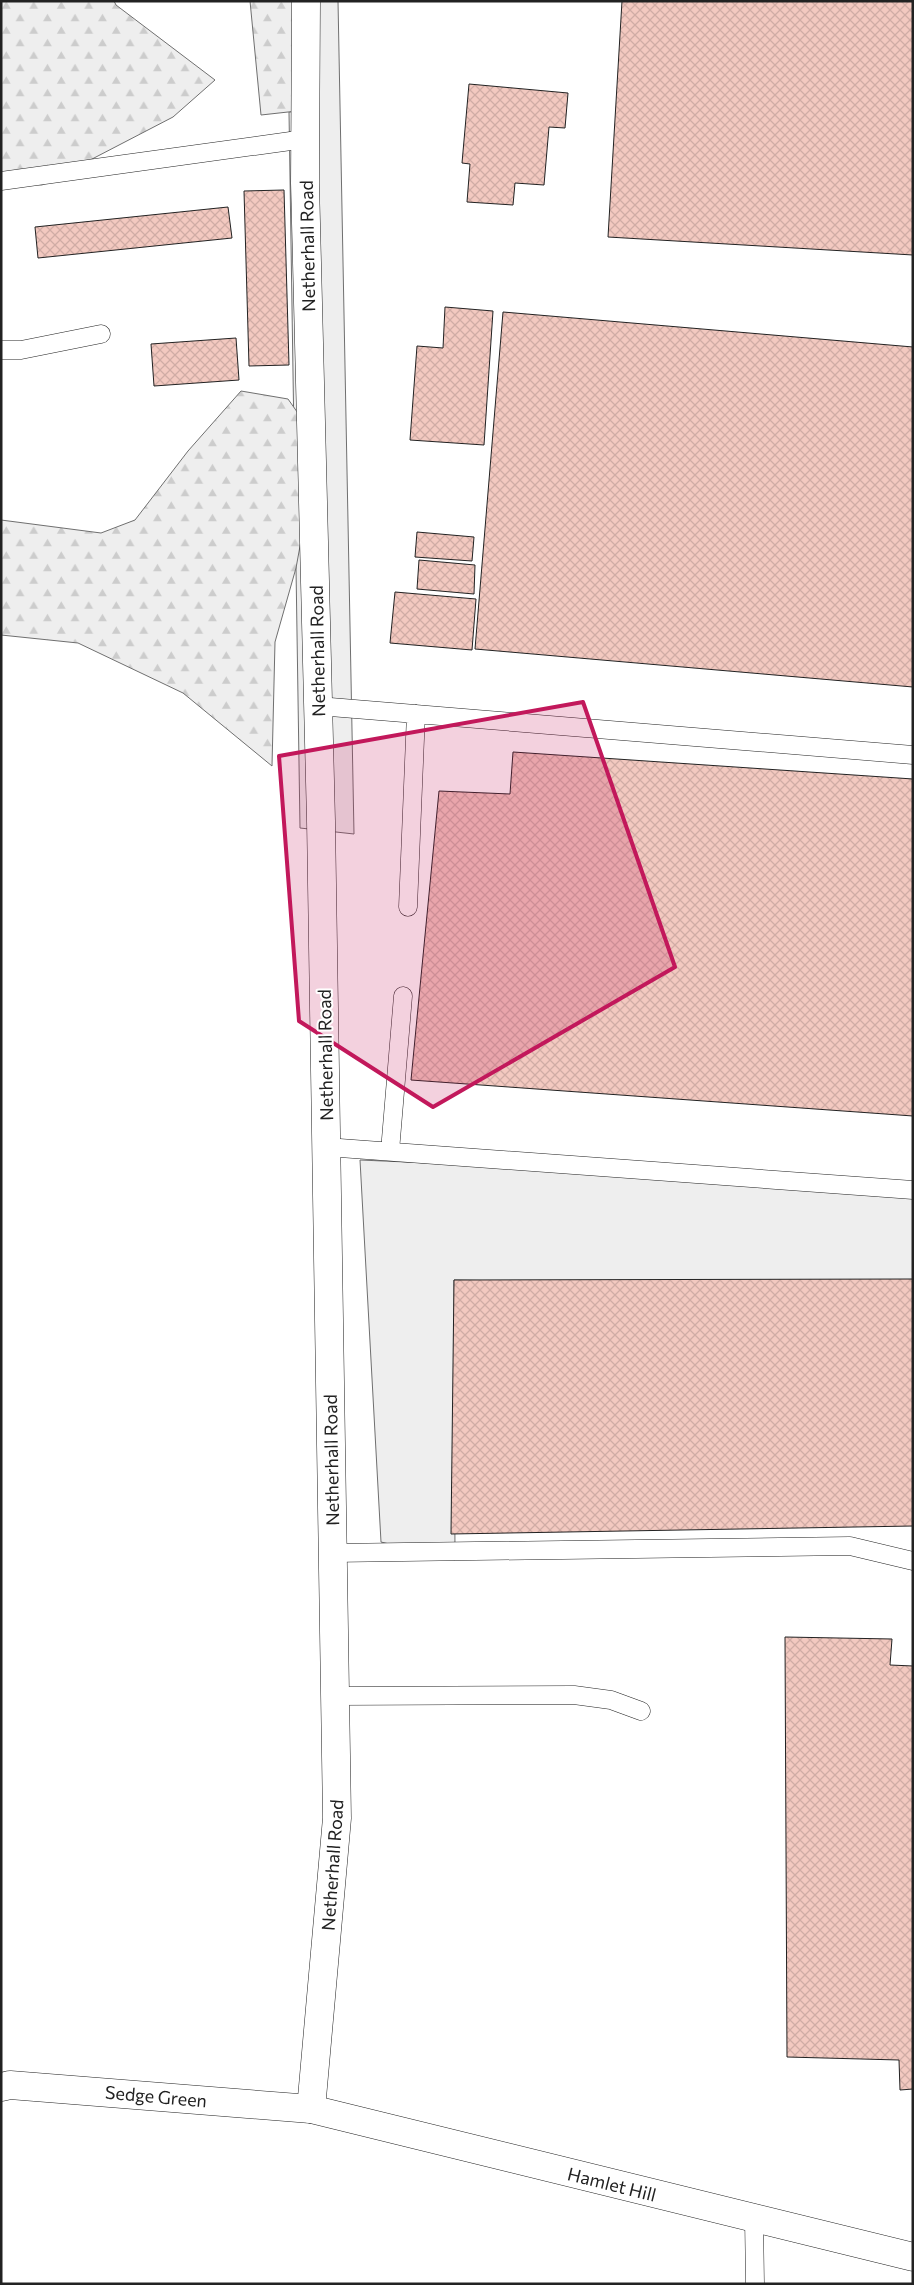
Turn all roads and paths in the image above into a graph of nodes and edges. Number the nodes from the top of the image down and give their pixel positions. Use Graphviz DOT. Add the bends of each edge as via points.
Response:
graph roads {
  1 [pos="306,1"];
  2 [pos="305,139"];
  3 [pos="1,181"];
  4 [pos="101,334"];
  5 [pos="1,350"];
  6 [pos="318,706"];
  7 [pos="416,714"];
  8 [pos="913,755"];
  9 [pos="408,907"];
  10 [pos="403,996"];
  11 [pos="326,1146"];
  12 [pos="390,1151"];
  13 [pos="913,1190"];
  14 [pos="333,1553"];
  15 [pos="913,1561"];
  16 [pos="335,1696"];
  17 [pos="641,1711"];
  18 [pos="1,2087"];
  19 [pos="311,2109"];
  20 [pos="754,2219"];
  21 [pos="913,2257"];
  22 [pos="755,2284"];
  1 -- 2 [label="street, Netherhall Road"];
  2 -- 3 [label="lane"];
  2 -- 6 [label="street, Netherhall Road"];
  4 -- 5 [label="lane" via="21,350"];
  6 -- 7 [label="lane"];
  6 -- 11 [label="street, Netherhall Road"];
  7 -- 8 [label="lane"];
  7 -- 9 [label="lane"];
  10 -- 12 [label="lane"];
  11 -- 12 [label="lane"];
  11 -- 14 [label="street, Netherhall Road"];
  12 -- 13 [label="lane"];
  14 -- 15 [label="lane" via="850,1546"];
  14 -- 16 [label="street, Netherhall Road"];
  16 -- 17 [label="lane" via="574,1695 611,1700"];
  16 -- 19 [label="street, Netherhall Road" via="337,1818"];
  18 -- 19 [label="street, Sedge Green" via="10,2085"];
  19 -- 20 [label="street, Hamlet Hill"];
  20 -- 21 [label="street, Hamlet Hill"];
  20 -- 22 [label="lane"];
}
